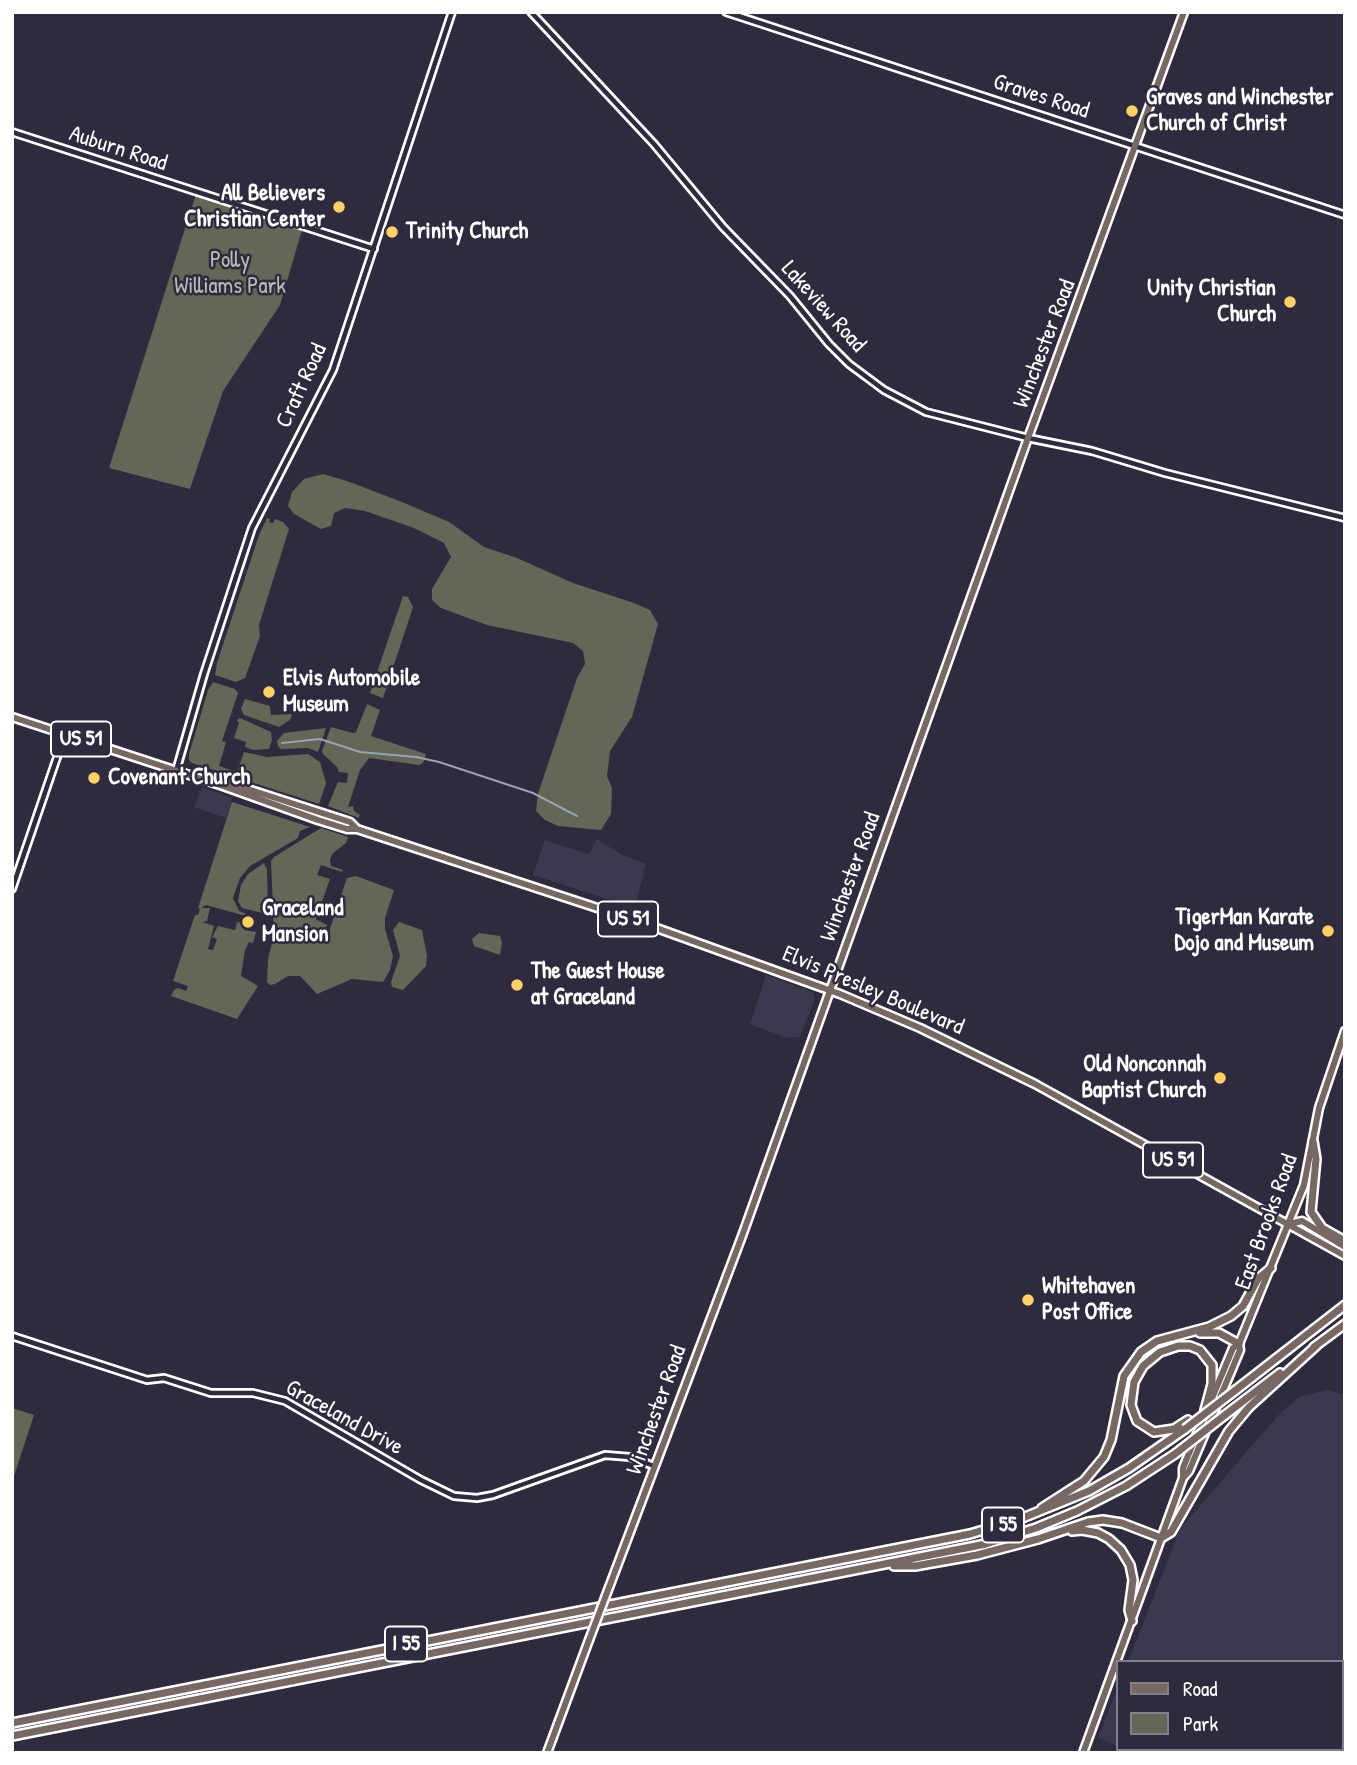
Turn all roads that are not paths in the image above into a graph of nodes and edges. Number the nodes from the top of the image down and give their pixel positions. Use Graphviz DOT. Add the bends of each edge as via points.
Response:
graph roads {
  1 [pos="452,12"];
  2 [pos="531,12"];
  3 [pos="726,12"];
  4 [pos="1184,12"];
  5 [pos="12,132"];
  6 [pos="1136,146"];
  7 [pos="1345,215"];
  8 [pos="374,249"];
  9 [pos="1028,438"];
  10 [pos="1345,518"];
  11 [pos="12,717"];
  12 [pos="65,734"];
  13 [pos="176,771"];
  14 [pos="12,889"];
  15 [pos="829,989"];
  16 [pos="1345,1031"];
  17 [pos="1313,1141"];
  18 [pos="1289,1224"];
  19 [pos="1345,1244"];
  20 [pos="1345,1255"];
  21 [pos="1270,1268"];
  22 [pos="1345,1305"];
  23 [pos="1345,1324"];
  24 [pos="1182,1334"];
  25 [pos="12,1336"];
  26 [pos="1239,1344"];
  27 [pos="1316,1346"];
  28 [pos="1202,1422"];
  29 [pos="1187,1424"];
  30 [pos="654,1466"];
  31 [pos="1183,1478"];
  32 [pos="1020,1520"];
  33 [pos="1058,1533"];
  34 [pos="1161,1538"];
  35 [pos="876,1567"];
  36 [pos="1132,1621"];
  37 [pos="1118,1660"];
  38 [pos="1116,1664"];
  39 [pos="12,1723"];
  40 [pos="12,1736"];
  41 [pos="547,1753"];
  42 [pos="1083,1753"];
  1 -- 8 [label="street, Craft Road"];
  2 -- 9 [label="street, Lakeview Road" via="849,364 884,390 926,412"];
  3 -- 6 [label="street, Graves Road"];
  4 -- 6 [label="main road, Winchester Road"];
  5 -- 8 [label="street, Auburn Road"];
  6 -- 7 [label="street, Graves Road"];
  6 -- 9 [label="main road, Winchester Road"];
  8 -- 13 [label="street, Craft Road" via="333,370 252,528"];
  9 -- 10 [label="street, Lakeview Road"];
  9 -- 15 [label="main road, Winchester Road"];
  11 -- 12 [label="main road, Elvis Presley Boulevard / US 51"];
  12 -- 13 [label="main road, Elvis Presley Boulevard / US 51"];
  12 -- 14 [label="street"];
  13 -- 15 [label="main road, Elvis Presley Boulevard / US 51" via="350,822 357,829"];
  15 -- 18 [label="main road, Elvis Presley Boulevard / US 51" via="995,1063"];
  15 -- 30 [label="main road, Winchester Road"];
  16 -- 17 [label="main road, East Brooks Road"];
  17 -- 18 [label="main road, East Brooks Road" via="1306,1179"];
  17 -- 19 [label="highway" via="1316,1159 1311,1212 1319,1226"];
  18 -- 19 [label="main road" via="1302,1221"];
  18 -- 20 [label="main road, Elvis Presley Boulevard / US 51"];
  18 -- 21 [label="main road, East Brooks Road"];
  21 -- 24 [label="highway" via="1231,1316"];
  21 -- 26 [label="main road, East Brooks Road"];
  22 -- 29 [label="highway, bridge"];
  23 -- 27 [label="highway, I 55"];
  24 -- 26 [label="highway" via="1213,1332"];
  24 -- 32 [label="highway" via="1157,1341 1131,1364 1122,1384 1111,1440 1092,1472 1073,1489"];
  25 -- 30 [label="street, Graceland Drive" via="147,1380 164,1378 211,1393 253,1393 285,1401 454,1496 493,1495 605,1455 631,1457"];
  26 -- 28 [label="main road, East Brooks Road" via="1233,1348"];
  26 -- 31 [label="main road, East Brooks Road"];
  27 -- 34 [label="highway" via="1229,1431 1171,1532"];
  27 -- 35 [label="highway, I 55, bridge" via="1175,1454 1101,1499 986,1544"];
  28 -- 29 [label="highway" via="1212,1365 1200,1350 1178,1346 1160,1352 1143,1367 1134,1382 1131,1405 1137,1421 1154,1432"];
  28 -- 31 [label="main road, East Brooks Road"];
  29 -- 32 [label="highway, I 55" via="1111,1479"];
  30 -- 41 [label="main road, Winchester Road, bridge"];
  31 -- 34 [label="main road, East Brooks Road"];
  32 -- 39 [label="highway, I 55" via="931,1542"];
  33 -- 34 [label="highway" via="1103,1520"];
  33 -- 35 [label="highway" via="948,1561"];
  33 -- 36 [label="highway" via="1091,1531 1104,1535 1121,1550 1133,1580"];
  34 -- 36 [label="main road, East Brooks Road"];
  35 -- 40 [label="highway, I 55"];
  36 -- 37 [label="main road, East Brooks Road"];
  38 -- 42 [label="main road, East Brooks Road"];
}
